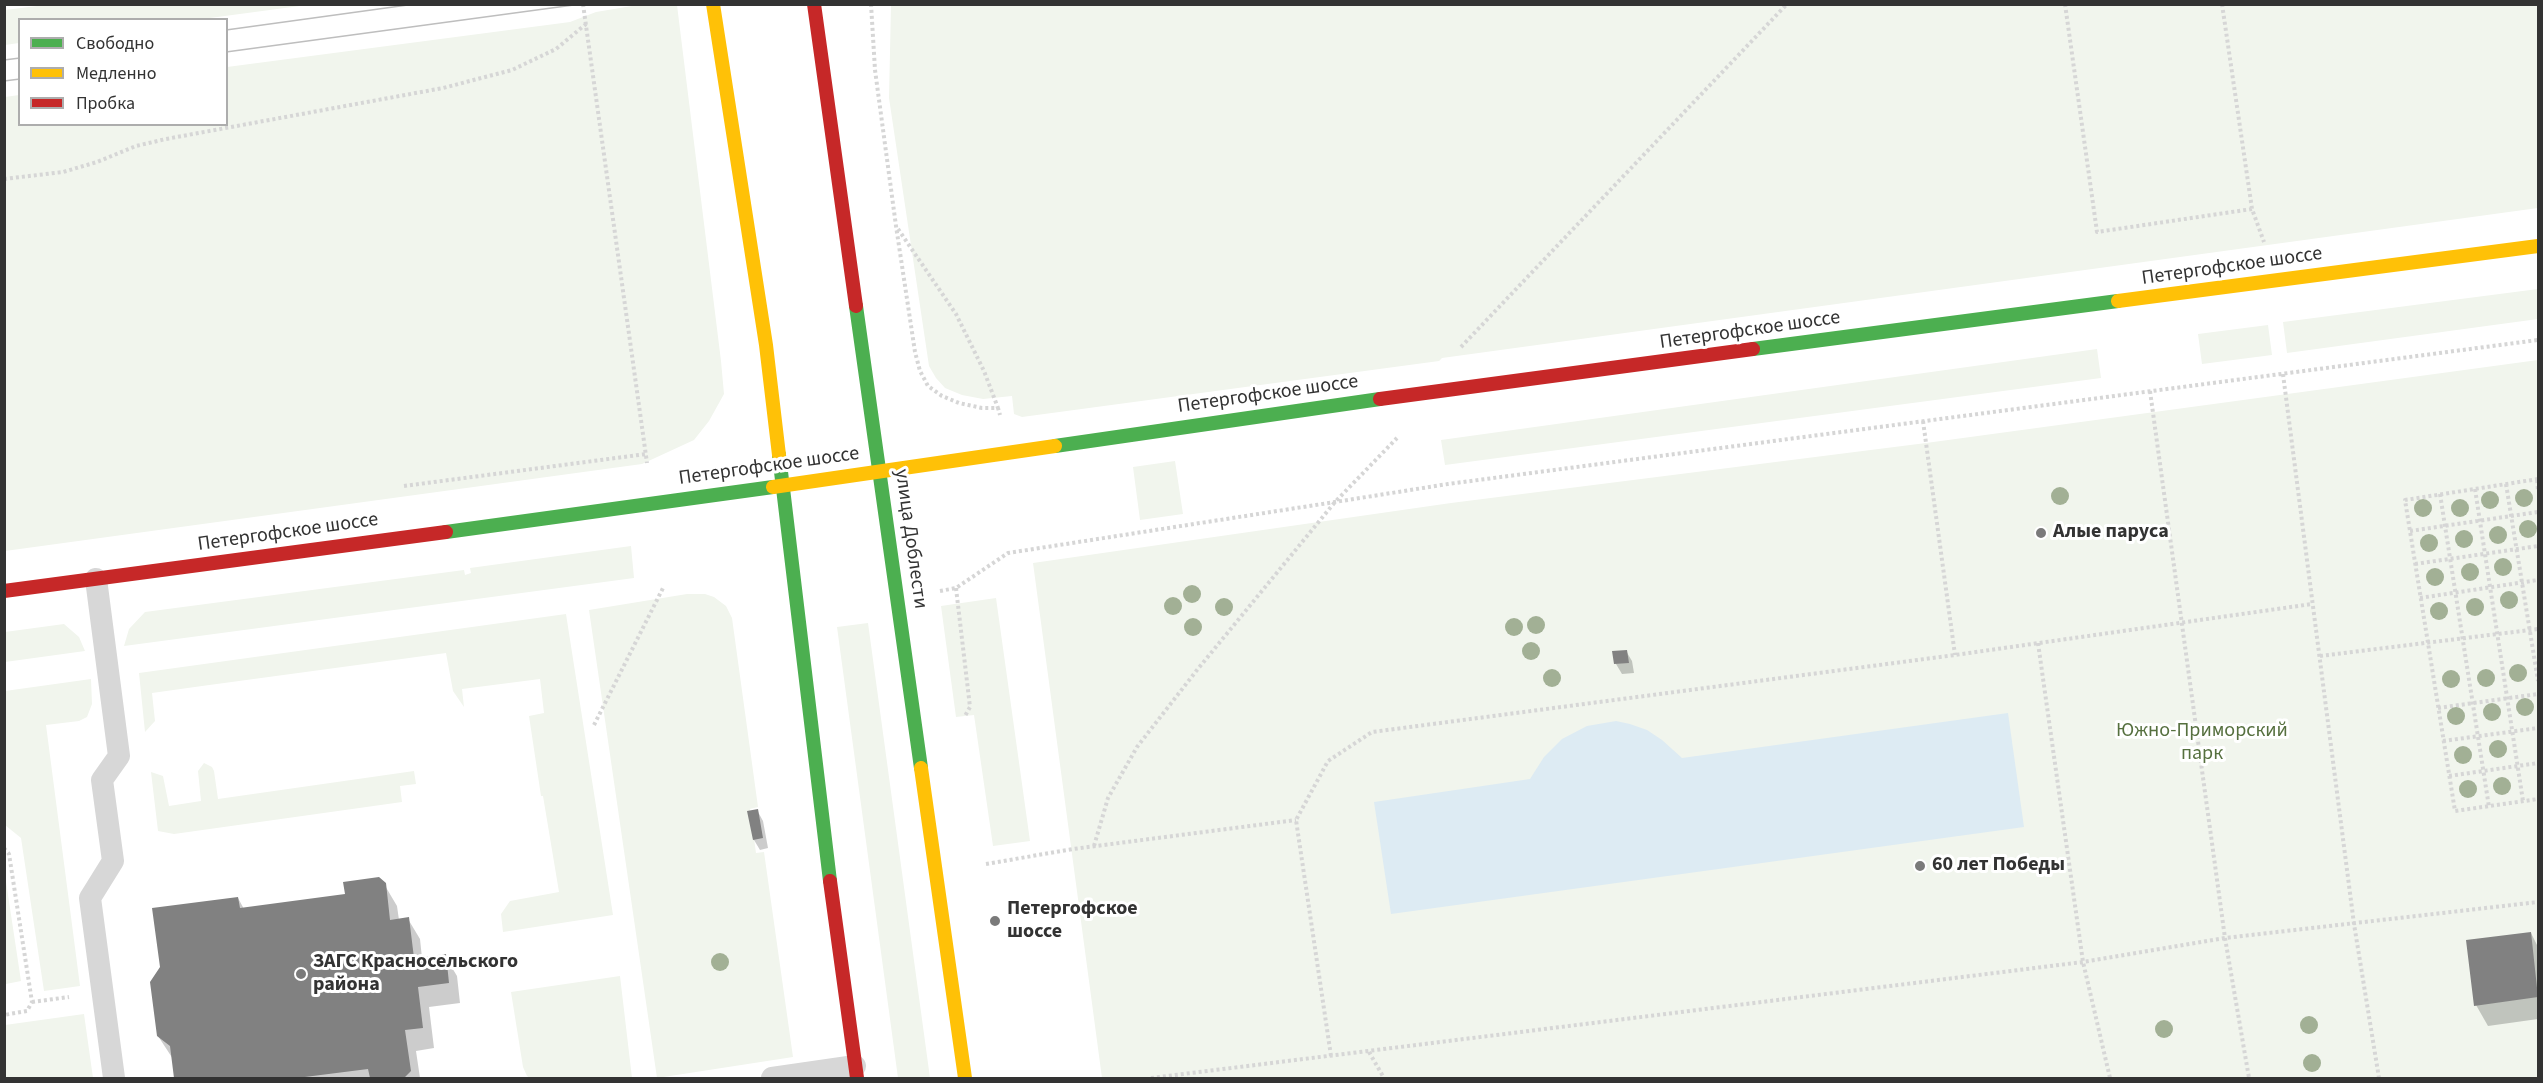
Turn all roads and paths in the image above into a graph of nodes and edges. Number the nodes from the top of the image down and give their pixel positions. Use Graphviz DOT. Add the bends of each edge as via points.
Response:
graph roads {
  1 [pos="583,4"];
  2 [pos="713,4"];
  3 [pos="814,4"];
  4 [pos="871,4"];
  5 [pos="1787,4"];
  6 [pos="2065,4"];
  7 [pos="2222,4"];
  8 [pos="586,24"];
  9 [pos="4,178"];
  10 [pos="2252,209"];
  11 [pos="896,226"];
  12 [pos="2265,245"];
  13 [pos="2538,246"];
  14 [pos="2538,340"];
  15 [pos="1454,356"];
  16 [pos="2283,374"];
  17 [pos="2150,391"];
  18 [pos="998,408"];
  19 [pos="1000,416"];
  20 [pos="1923,421"];
  21 [pos="1398,437"];
  22 [pos="646,454"];
  23 [pos="647,463"];
  24 [pos="880,470"];
  25 [pos="2538,479"];
  26 [pos="782,484"];
  27 [pos="2506,484"];
  28 [pos="404,486"];
  29 [pos="2475,489"];
  30 [pos="2538,491"];
  31 [pos="2440,494"];
  32 [pos="1335,502"];
  33 [pos="2538,512"];
  34 [pos="2511,515"];
  35 [pos="2480,520"];
  36 [pos="2445,525"];
  37 [pos="2410,531"];
  38 [pos="2538,546"];
  39 [pos="2517,549"];
  40 [pos="2485,554"];
  41 [pos="2450,560"];
  42 [pos="2415,564"];
  43 [pos="96,579"];
  44 [pos="2538,580"];
  45 [pos="2522,583"];
  46 [pos="664,586"];
  47 [pos="956,588"];
  48 [pos="2490,588"];
  49 [pos="4,591"];
  50 [pos="940,591"];
  51 [pos="2456,593"];
  52 [pos="2420,598"];
  53 [pos="2312,604"];
  54 [pos="2181,623"];
  55 [pos="2538,628"];
  56 [pos="2530,630"];
  57 [pos="2496,633"];
  58 [pos="2462,638"];
  59 [pos="2427,642"];
  60 [pos="2038,643"];
  61 [pos="1955,655"];
  62 [pos="2320,656"];
  63 [pos="2538,681"];
  64 [pos="2538,694"];
  65 [pos="2507,698"];
  66 [pos="2473,702"];
  67 [pos="2438,708"];
  68 [pos="965,716"];
  69 [pos="594,725"];
  70 [pos="2538,728"];
  71 [pos="2512,731"];
  72 [pos="2478,736"];
  73 [pos="2443,741"];
  74 [pos="2538,763"];
  75 [pos="2517,766"];
  76 [pos="2484,771"];
  77 [pos="2449,776"];
  78 [pos="2538,799"];
  79 [pos="2523,801"];
  80 [pos="2489,807"];
  81 [pos="1296,820"];
  82 [pos="1094,846"];
  83 [pos="4,848"];
  84 [pos="986,864"];
  85 [pos="2538,902"];
  86 [pos="2354,924"];
  87 [pos="2225,938"];
  88 [pos="2083,962"];
  89 [pos="4,1015"];
  90 [pos="1369,1052"];
  91 [pos="1331,1056"];
  92 [pos="856,1072"];
  93 [pos="114,1078"];
  94 [pos="772,1078"];
  95 [pos="965,1078"];
  96 [pos="1151,1078"];
  97 [pos="1384,1078"];
  98 [pos="2110,1078"];
  99 [pos="2249,1078"];
  100 [pos="2379,1078"];
  1 -- 8 [label="path"];
  2 -- 26 [label="street" via="766,345"];
  3 -- 24 [label="street, улица Доблести"];
  4 -- 11 [label="path" via="875,70"];
  5 -- 15 [label="path"];
  6 -- 10 [label="path" via="2097,232"];
  7 -- 10 [label="path"];
  8 -- 9 [label="path" via="556,49 512,70 443,88 166,139 63,172"];
  8 -- 22 [label="path"];
  10 -- 12 [label="path"];
  11 -- 18 [label="path" via="956,314"];
  11 -- 18 [label="path" via="915,352 928,386 959,403"];
  13 -- 24 [label="street, Петергофское шоссе" via="1430,392"];
  14 -- 16 [label="path"];
  16 -- 17 [label="path"];
  16 -- 53 [label="path"];
  17 -- 20 [label="path"];
  17 -- 54 [label="path"];
  18 -- 19 [label="path"];
  20 -- 32 [label="path"];
  20 -- 61 [label="path"];
  21 -- 32 [label="path"];
  22 -- 23 [label="path"];
  22 -- 28 [label="path"];
  24 -- 26 [label="street, Петергофское шоссе"];
  24 -- 95 [label="street, улица Доблести"];
  25 -- 27 [label="path"];
  25 -- 30 [label="path"];
  26 -- 43 [label="street, Петергофское шоссе"];
  26 -- 92 [label="street"];
  27 -- 29 [label="path"];
  27 -- 34 [label="path"];
  29 -- 31 [label="path"];
  29 -- 35 [label="path"];
  31 -- 36 [label="path"];
  31 -- 37 [label="path" via="2405,500"];
  32 -- 47 [label="path" via="1008,553"];
  32 -- 82 [label="path" via="1137,747 1108,798"];
  33 -- 34 [label="path"];
  34 -- 35 [label="path"];
  34 -- 39 [label="path"];
  35 -- 36 [label="path"];
  35 -- 40 [label="path"];
  36 -- 37 [label="path"];
  36 -- 41 [label="path"];
  37 -- 42 [label="path"];
  38 -- 39 [label="path"];
  39 -- 40 [label="path"];
  39 -- 45 [label="path"];
  40 -- 41 [label="path"];
  40 -- 48 [label="path"];
  41 -- 42 [label="path"];
  41 -- 51 [label="path"];
  42 -- 52 [label="path"];
  43 -- 49 [label="street, Петергофское шоссе"];
  43 -- 93 [label="lane" via="119,756 102,780 113,861 90,898"];
  44 -- 45 [label="path"];
  45 -- 48 [label="path"];
  45 -- 56 [label="path"];
  46 -- 69 [label="path"];
  47 -- 50 [label="path"];
  47 -- 68 [label="path" via="970,707"];
  48 -- 51 [label="path"];
  48 -- 57 [label="path"];
  51 -- 52 [label="path"];
  51 -- 58 [label="path"];
  52 -- 59 [label="path"];
  53 -- 54 [label="path"];
  53 -- 62 [label="path"];
  54 -- 60 [label="path"];
  54 -- 87 [label="path"];
  55 -- 56 [label="path"];
  56 -- 57 [label="path"];
  56 -- 63 [label="path"];
  57 -- 58 [label="path"];
  57 -- 65 [label="path"];
  58 -- 59 [label="path"];
  58 -- 66 [label="path"];
  59 -- 62 [label="path"];
  59 -- 67 [label="path"];
  60 -- 61 [label="path"];
  60 -- 88 [label="path"];
  61 -- 81 [label="path" via="1372,732 1328,761"];
  62 -- 86 [label="path"];
  64 -- 65 [label="path"];
  65 -- 66 [label="path"];
  65 -- 71 [label="path"];
  66 -- 67 [label="path"];
  66 -- 72 [label="path"];
  67 -- 73 [label="path"];
  70 -- 71 [label="path"];
  71 -- 72 [label="path"];
  71 -- 75 [label="path"];
  72 -- 73 [label="path"];
  72 -- 76 [label="path"];
  73 -- 77 [label="path"];
  74 -- 75 [label="path"];
  75 -- 76 [label="path"];
  75 -- 79 [label="path"];
  76 -- 77 [label="path"];
  76 -- 80 [label="path"];
  77 -- 80 [label="path" via="2455,811"];
  78 -- 79 [label="path"];
  79 -- 80 [label="path"];
  81 -- 82 [label="path"];
  81 -- 91 [label="path"];
  82 -- 84 [label="path"];
  83 -- 89 [label="path" via="9,854 32,1002 27,1011"];
  85 -- 86 [label="path"];
  86 -- 87 [label="path"];
  86 -- 100 [label="path"];
  87 -- 88 [label="path"];
  87 -- 99 [label="path"];
  88 -- 90 [label="path"];
  88 -- 98 [label="path"];
  90 -- 91 [label="path"];
  90 -- 97 [label="path"];
  91 -- 96 [label="path"];
  92 -- 94 [label="lane"];
}
